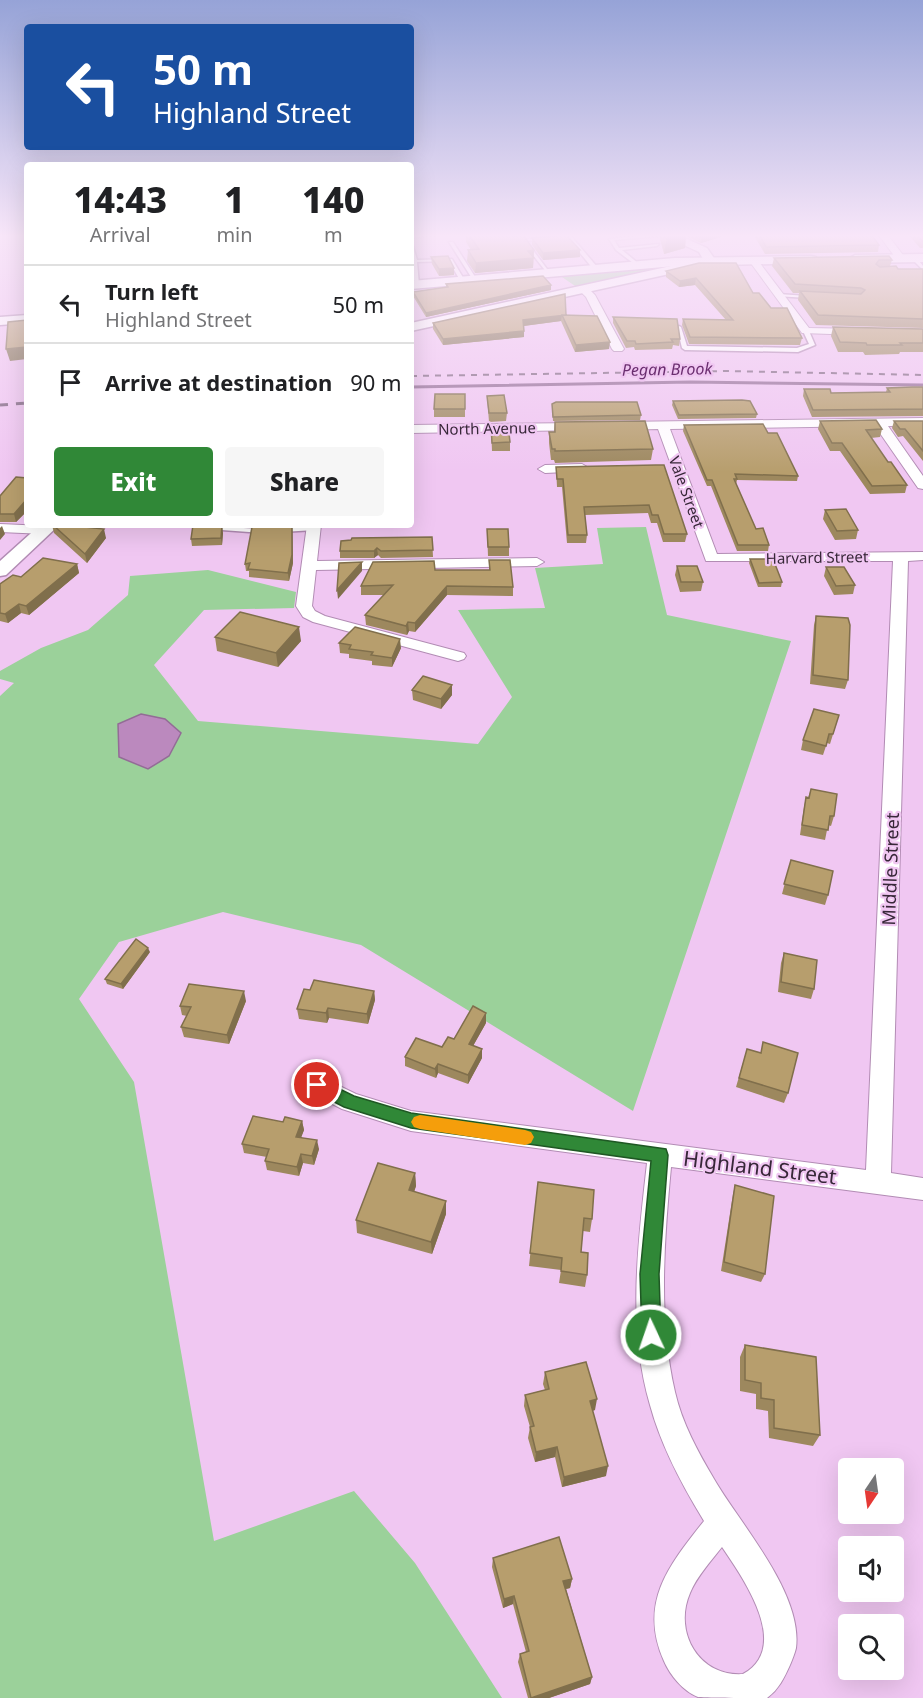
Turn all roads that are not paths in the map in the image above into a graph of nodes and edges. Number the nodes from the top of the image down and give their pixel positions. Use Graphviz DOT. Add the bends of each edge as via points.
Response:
graph roads {
  1 [pos="475,313"];
  2 [pos="599,313"];
  3 [pos="792,313"];
  4 [pos="24,319"];
  5 [pos="0,321"];
  6 [pos="414,326"];
  7 [pos="679,327"];
  8 [pos="806,331"];
  9 [pos="876,332"];
  10 [pos="618,349"];
  11 [pos="923,422"];
  12 [pos="879,423"];
  13 [pos="663,426"];
  14 [pos="414,429"];
  15 [pos="601,468"];
  16 [pos="545,469"];
  17 [pos="923,485"];
  18 [pos="0,528"];
  19 [pos="48,528"];
  20 [pos="314,528"];
  21 [pos="902,556"];
  22 [pos="923,556"];
  23 [pos="711,558"];
  24 [pos="537,562"];
  25 [pos="309,566"];
  26 [pos="0,571"];
  27 [pos="458,656"];
  28 [pos="317,1085"];
  29 [pos="660,1155"];
  30 [pos="878,1182"];
  31 [pos="923,1189"];
  32 [pos="723,1522"];
  1 -- 6 [label="street"];
  2 -- 10 [label="street"];
  3 -- 8 [label="street"];
  4 -- 5 [label="main road"];
  7 -- 8 [label="lane" via="685,348 798,350 812,345"];
  8 -- 9 [label="street"];
  11 -- 12 [label="street, North Avenue"];
  12 -- 13 [label="street, North Avenue"];
  12 -- 17 [label="street"];
  13 -- 14 [label="street, North Avenue"];
  13 -- 23 [label="street, Vale Street" via="673,466"];
  15 -- 16 [label="street"];
  18 -- 19 [label="street"];
  19 -- 26 [label="street"];
  20 -- 25 [label="street"];
  21 -- 22 [label="street, Harvard Street"];
  21 -- 23 [label="street, Harvard Street"];
  21 -- 30 [label="street, Middle Street"];
  24 -- 25 [label="street"];
  25 -- 27 [label="street" via="304,606 309,614 319,620"];
  28 -- 29 [label="street, Highland Street" via="350,1102 411,1121"];
  29 -- 30 [label="street, Highland Street"];
  29 -- 32 [label="street" via="650,1274 653,1355 662,1397 678,1441"];
  30 -- 31 [label="street, Highland Street"];
  32 -- 32 [label="street" via="768,1592 778,1613 782,1638 771,1671 764,1681 745,1691 724,1692 703,1683 686,1667 673,1646 668,1623 675,1585"];
}
